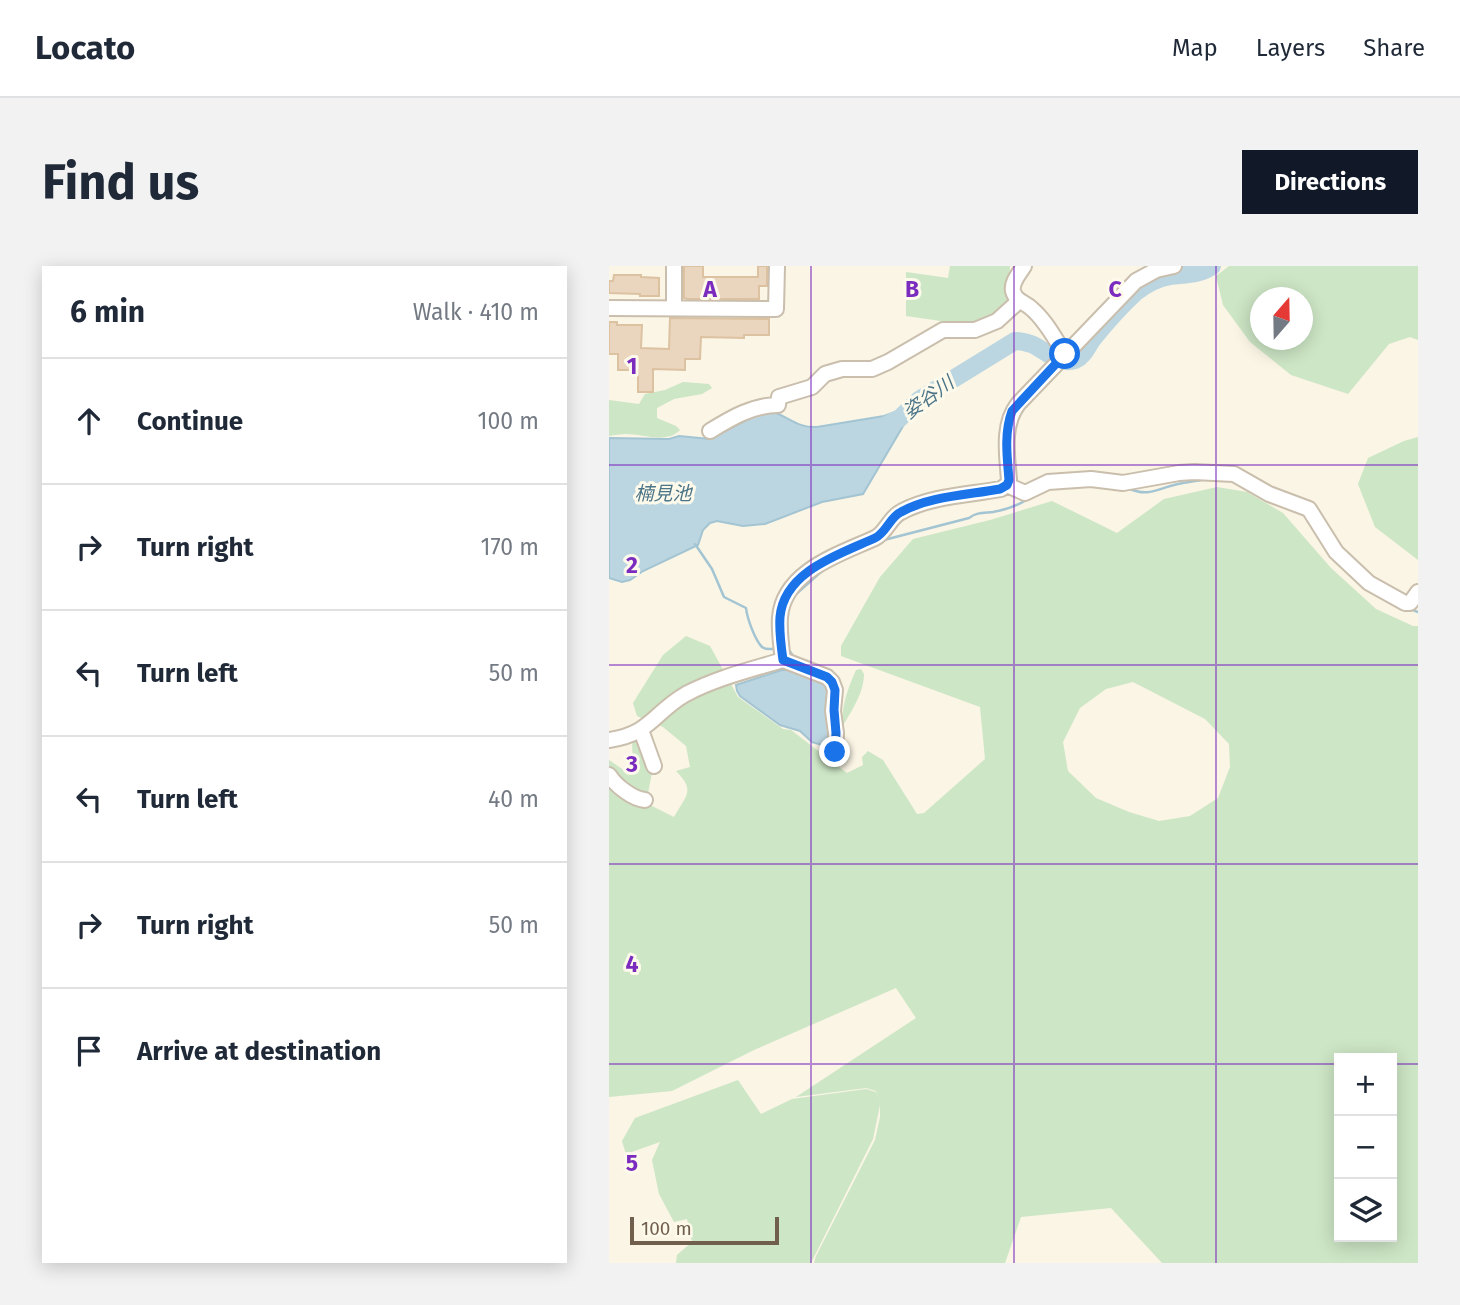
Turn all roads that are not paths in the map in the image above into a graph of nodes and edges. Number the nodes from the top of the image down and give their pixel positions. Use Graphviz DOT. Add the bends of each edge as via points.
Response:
graph roads {
  1 [pos="674,266"];
  2 [pos="777,266"];
  3 [pos="1024,266"];
  4 [pos="1174,266"];
  5 [pos="1019,301"];
  6 [pos="674,307"];
  7 [pos="609,308"];
  8 [pos="1061,358"];
  9 [pos="710,431"];
  10 [pos="1007,485"];
  11 [pos="1418,592"];
  12 [pos="783,660"];
  13 [pos="641,730"];
  14 [pos="609,740"];
  15 [pos="835,752"];
  16 [pos="654,766"];
  17 [pos="609,775"];
  18 [pos="645,800"];
  1 -- 6 [label="street"];
  2 -- 6 [label="street" via="776,309"];
  3 -- 5 [label="street" via="1013,289"];
  4 -- 8 [label="street" via="1136,281"];
  5 -- 8 [label="street" via="1044,323"];
  5 -- 9 [label="street" via="997,321 975,330 943,330 871,369 825,374 812,387 779,397 778,405 764,405"];
  6 -- 7 [label="street"];
  8 -- 10 [label="street" via="1012,411"];
  10 -- 11 [label="street" via="1025,493 1048,482 1123,483 1179,473 1234,474 1309,509 1336,552 1369,583 1405,603"];
  10 -- 12 [label="street" via="926,502 898,513 879,536 823,561 786,596 780,616"];
  12 -- 13 [label="street" via="684,695"];
  12 -- 15 [label="street" via="832,682"];
  13 -- 14 [label="street"];
  13 -- 16 [label="street"];
  17 -- 18 [label="street"];
}
